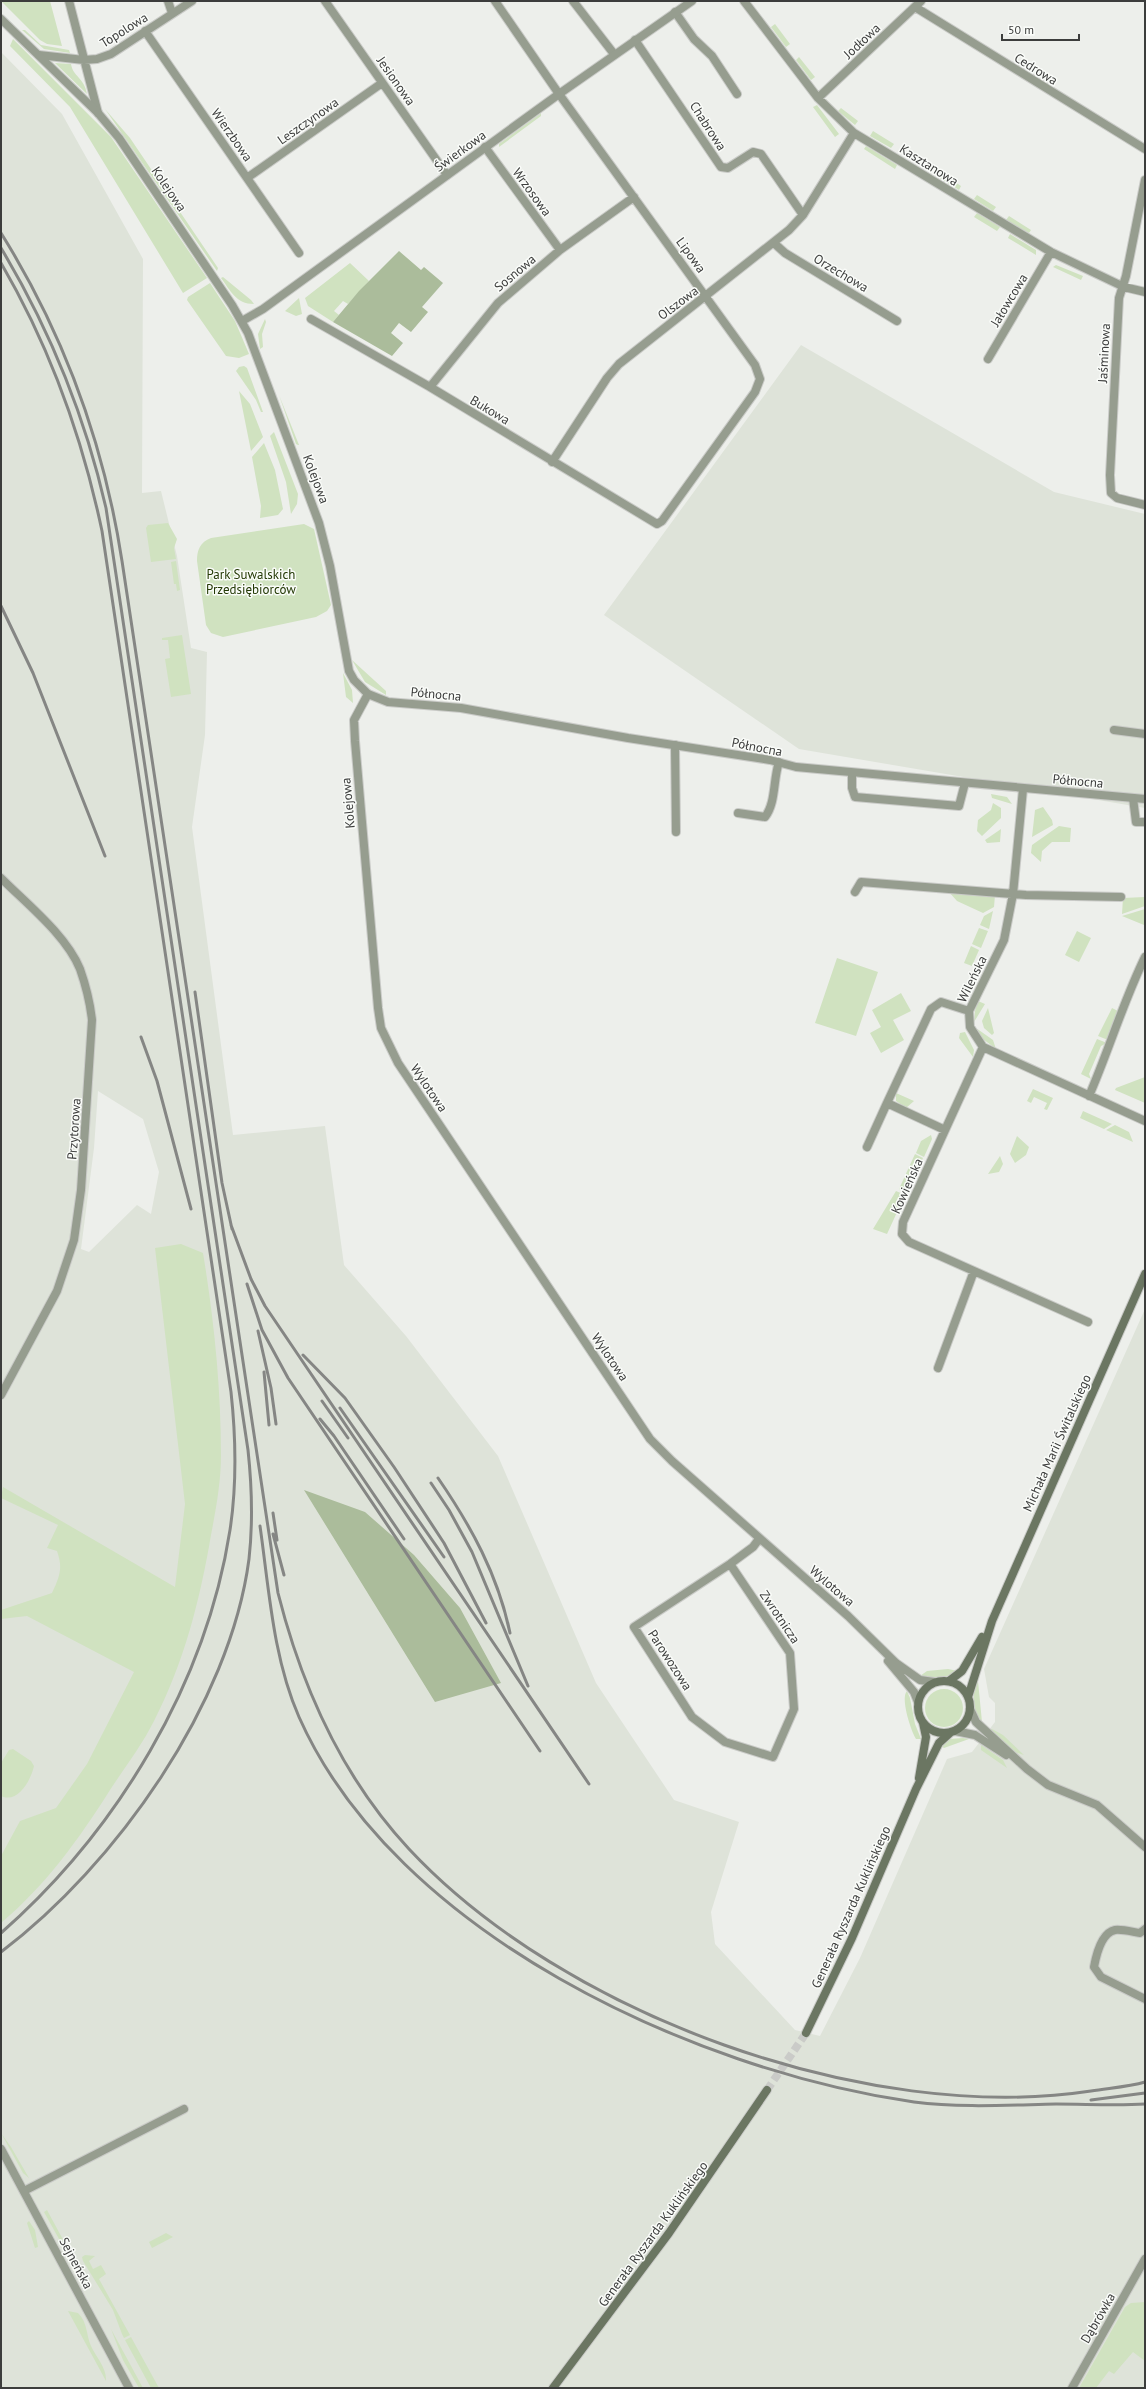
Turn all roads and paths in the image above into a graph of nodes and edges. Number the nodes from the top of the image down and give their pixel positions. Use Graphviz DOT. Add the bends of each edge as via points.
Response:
graph roads {
  1 [pos="69,1"];
  2 [pos="168,1"];
  3 [pos="192,1"];
  4 [pos="324,1"];
  5 [pos="495,1"];
  6 [pos="573,1"];
  7 [pos="692,1"];
  8 [pos="744,1"];
  9 [pos="921,1"];
  10 [pos="915,8"];
  11 [pos="675,12"];
  12 [pos="172,13"];
  13 [pos="1,19"];
  14 [pos="145,31"];
  15 [pos="636,40"];
  16 [pos="614,54"];
  17 [pos="39,55"];
  18 [pos="84,60"];
  19 [pos="382,83"];
  20 [pos="559,94"];
  21 [pos="736,94"];
  22 [pos="818,98"];
  23 [pos="98,113"];
  24 [pos="854,133"];
  25 [pos="485,147"];
  26 [pos="1145,149"];
  27 [pos="447,175"];
  28 [pos="247,178"];
  29 [pos="1145,180"];
  30 [pos="634,196"];
  31 [pos="803,215"];
  32 [pos="775,244"];
  33 [pos="560,250"];
  34 [pos="1051,252"];
  35 [pos="299,253"];
  36 [pos="1124,287"];
  37 [pos="1145,292"];
  38 [pos="706,297"];
  39 [pos="311,319"];
  40 [pos="242,321"];
  41 [pos="897,321"];
  42 [pos="988,359"];
  43 [pos="430,387"];
  44 [pos="552,462"];
  45 [pos="1145,505"];
  46 [pos="657,524"];
  47 [pos="368,694"];
  48 [pos="1114,730"];
  49 [pos="1145,734"];
  50 [pos="675,745"];
  51 [pos="779,762"];
  52 [pos="852,773"];
  53 [pos="965,783"];
  54 [pos="1023,789"];
  55 [pos="1133,798"];
  56 [pos="1145,799"];
  57 [pos="738,814"];
  58 [pos="1145,822"];
  59 [pos="676,832"];
  60 [pos="1,878"];
  61 [pos="855,892"];
  62 [pos="1013,894"];
  63 [pos="1121,897"];
  64 [pos="1145,957"];
  65 [pos="969,1011"];
  66 [pos="381,1028"];
  67 [pos="983,1048"];
  68 [pos="1090,1096"];
  69 [pos="886,1103"];
  70 [pos="1145,1121"];
  71 [pos="945,1130"];
  72 [pos="867,1147"];
  73 [pos="974,1271"];
  74 [pos="1145,1274"];
  75 [pos="1088,1322"];
  76 [pos="938,1368"];
  77 [pos="1,1395"];
  78 [pos="759,1539"];
  79 [pos="730,1564"];
  80 [pos="992,1621"];
  81 [pos="880,1648"];
  82 [pos="949,1681"];
  83 [pos="934,1682"];
  84 [pos="968,1697"];
  85 [pos="918,1702"];
  86 [pos="970,1709"];
  87 [pos="923,1723"];
  88 [pos="953,1731"];
  89 [pos="773,1757"];
  90 [pos="1017,1761"];
  91 [pos="916,1789"];
  92 [pos="1145,1847"];
  93 [pos="1145,1929"];
  94 [pos="1145,1999"];
  95 [pos="806,2033"];
  96 [pos="767,2090"];
  97 [pos="184,2109"];
  98 [pos="1,2149"];
  99 [pos="24,2191"];
  100 [pos="1145,2260"];
  101 [pos="129,2388"];
  102 [pos="553,2388"];
  103 [pos="1072,2388"];
  1 -- 18 [label="street"];
  2 -- 12 [label="street"];
  3 -- 12 [label="street, Topolowa"];
  4 -- 19 [label="street, Jesionowa"];
  5 -- 20 [label="street, Lipowa"];
  6 -- 16 [label="street"];
  7 -- 11 [label="street, Świerkowa"];
  8 -- 22 [label="street, Kasztanowa"];
  9 -- 10 [label="street, Jodłowa"];
  10 -- 22 [label="street, Jodłowa"];
  10 -- 26 [label="street, Cedrowa"];
  11 -- 15 [label="street, Świerkowa"];
  11 -- 21 [label="street" via="694,39 712,56"];
  12 -- 14 [label="street, Topolowa"];
  13 -- 17 [label="street, Kolejowa"];
  14 -- 18 [label="street, Topolowa" via="111,54"];
  14 -- 28 [label="street, Wierzbowa"];
  15 -- 16 [label="street, Świerkowa"];
  15 -- 31 [label="street, Chabrowa" via="721,167 728,168 753,152 761,154"];
  16 -- 20 [label="street, Świerkowa"];
  17 -- 18 [label="street, Topolowa"];
  17 -- 23 [label="street, Kolejowa"];
  18 -- 23 [label="street"];
  19 -- 27 [label="street, Jesionowa"];
  19 -- 28 [label="street, Leszczynowa"];
  20 -- 25 [label="street, Świerkowa"];
  20 -- 30 [label="street, Lipowa"];
  22 -- 24 [label="street, Kasztanowa"];
  23 -- 40 [label="street, Kolejowa" via="131,154"];
  24 -- 31 [label="street, Olszowa"];
  24 -- 34 [label="street, Kasztanowa"];
  25 -- 27 [label="street, Świerkowa"];
  25 -- 33 [label="street, Wrzosowa"];
  27 -- 40 [label="street, Świerkowa" via="263,309"];
  28 -- 35 [label="street, Wierzbowa"];
  29 -- 36 [label="street, Jaśminowa"];
  30 -- 33 [label="street, Sosnowa"];
  30 -- 38 [label="street, Lipowa"];
  31 -- 32 [label="street, Olszowa"];
  32 -- 38 [label="street, Olszowa"];
  32 -- 41 [label="street, Orzechowa" via="785,253"];
  33 -- 43 [label="street, Sosnowa" via="498,303"];
  34 -- 36 [label="street, Kasztanowa"];
  34 -- 42 [label="street, Jałowcowa"];
  36 -- 37 [label="street, Kasztanowa"];
  36 -- 45 [label="street, Jaśminowa" via="1119,298 1111,493 1117,498"];
  38 -- 44 [label="street, Olszowa" via="619,364 607,378"];
  38 -- 46 [label="street, Lipowa" via="755,365 760,379 750,399 662,521"];
  39 -- 43 [label="street, Bukowa"];
  40 -- 47 [label="street, Kolejowa" via="319,523 330,566 349,671"];
  43 -- 44 [label="street, Bukowa"];
  44 -- 46 [label="street, Bukowa"];
  47 -- 50 [label="street, Północna" via="388,702 461,708"];
  47 -- 66 [label="street, Kolejowa" via="358,710 354,729"];
  48 -- 49 [label="street"];
  50 -- 51 [label="street, Północna"];
  50 -- 59 [label="street"];
  51 -- 52 [label="street, Północna" via="796,767"];
  51 -- 57 [label="street" via="774,777 772,809 765,817"];
  52 -- 53 [label="street, Północna"];
  52 -- 53 [label="street" via="855,797 959,806"];
  53 -- 54 [label="street, Północna"];
  54 -- 55 [label="street, Północna"];
  54 -- 62 [label="street, Wileńska"];
  55 -- 56 [label="street, Północna"];
  55 -- 58 [label="street" via="1136,822"];
  60 -- 77 [label="street, Przytorowa" via="63,942 79,967 88,993 92,1020 81,1190 74,1240 57,1291"];
  61 -- 62 [label="street" via="861,882"];
  62 -- 63 [label="street"];
  62 -- 65 [label="street, Wileńska" via="1004,940"];
  64 -- 68 [label="street" via="1132,984"];
  65 -- 67 [label="street, Wileńska" via="970,1027"];
  65 -- 69 [label="street" via="941,1002 931,1009"];
  66 -- 78 [label="street, Wylotowa" via="398,1063 650,1439"];
  67 -- 68 [label="street"];
  67 -- 71 [label="street, Kowieńska"];
  68 -- 70 [label="street"];
  69 -- 71 [label="street"];
  69 -- 72 [label="street"];
  71 -- 73 [label="street, Kowieńska" via="903,1222 902,1234 909,1242"];
  73 -- 75 [label="street, Kowieńska"];
  73 -- 76 [label="street"];
  74 -- 80 [label="main road, Michała Marii Świtalskiego"];
  78 -- 79 [label="street, Parowozowa" via="753,1547"];
  78 -- 81 [label="street, Wylotowa" via="848,1616"];
  79 -- 89 [label="street, Zwrotnicza" via="790,1653 794,1709"];
  79 -- 89 [label="street, Parowozowa" via="634,1627 692,1716 725,1742"];
  80 -- 82 [label="main road, Michała Marii Świtalskiego" via="966,1666 960,1674"];
  80 -- 84 [label="main road, Michała Marii Świtalskiego"];
  81 -- 83 [label="street, Wylotowa" via="920,1680"];
  81 -- 85 [label="street, Wylotowa" via="914,1692"];
  82 -- 83 [label="main road"];
  82 -- 84 [label="main road" via="961,1687"];
  83 -- 85 [label="main road" via="923,1690"];
  84 -- 86 [label="main road"];
  85 -- 87 [label="main road" via="918,1713"];
  86 -- 88 [label="main road" via="967,1720"];
  86 -- 90 [label="street" via="976,1722"];
  87 -- 88 [label="main road" via="936,1732"];
  87 -- 91 [label="main road, Generała Ryszarda Kuklińskiego" via="926,1737"];
  88 -- 90 [label="street" via="965,1731 981,1738"];
  88 -- 91 [label="main road, Generała Ryszarda Kuklińskiego" via="939,1742"];
  90 -- 92 [label="street" via="1048,1785 1096,1805"];
  91 -- 95 [label="main road, Generała Ryszarda Kuklińskiego" via="852,1938"];
  93 -- 94 [label="street" via="1140,1933 1115,1930 1108,1934 1097,1953 1094,1967 1101,1977"];
  96 -- 102 [label="main road, Generała Ryszarda Kuklińskiego" via="669,2232"];
  97 -- 99 [label="street"];
  98 -- 99 [label="street, Sejneńska"];
  99 -- 101 [label="street, Sejneńska"];
  100 -- 103 [label="street, Dąbrówka"];
}
